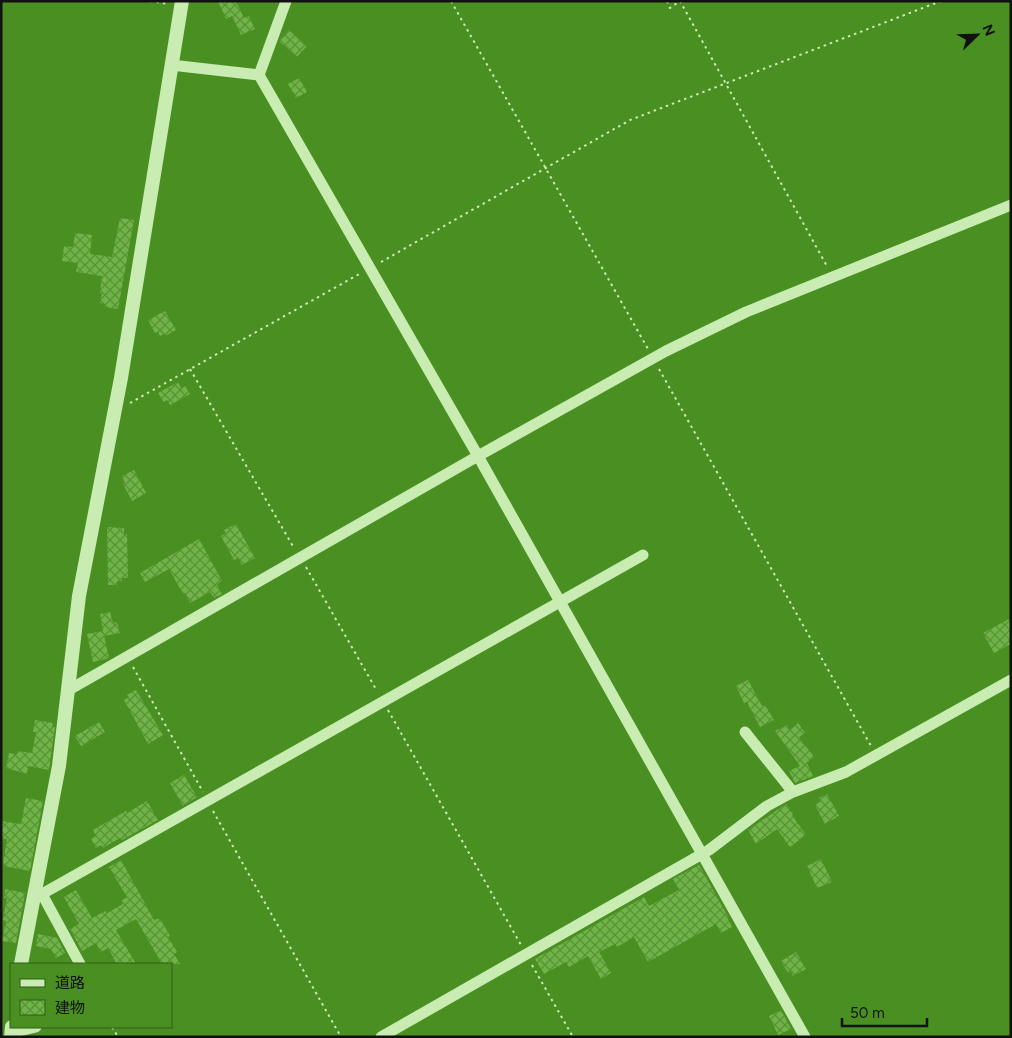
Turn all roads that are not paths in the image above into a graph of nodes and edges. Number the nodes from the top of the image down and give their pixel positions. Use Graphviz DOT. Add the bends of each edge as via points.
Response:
graph roads {
  1 [pos="286,1"];
  2 [pos="182,4"];
  3 [pos="170,65"];
  4 [pos="259,75"];
  5 [pos="1011,205"];
  6 [pos="478,456"];
  7 [pos="643,555"];
  8 [pos="560,602"];
  9 [pos="1011,680"];
  10 [pos="67,691"];
  11 [pos="745,732"];
  12 [pos="793,792"];
  13 [pos="701,854"];
  14 [pos="38,894"];
  15 [pos="21,963"];
  16 [pos="79,963"];
  17 [pos="31,1028"];
  18 [pos="403,1031"];
  19 [pos="11,1032"];
  20 [pos="381,1037"];
  21 [pos="805,1037"];
  1 -- 4 [label="street"];
  2 -- 3 [label="street"];
  3 -- 4 [label="street"];
  3 -- 10 [label="street" via="114,411 79,596"];
  4 -- 6 [label="street"];
  5 -- 6 [label="street" via="746,312 652,358"];
  6 -- 8 [label="street"];
  6 -- 10 [label="street"];
  7 -- 8 [label="street"];
  8 -- 13 [label="street"];
  8 -- 14 [label="street"];
  9 -- 12 [label="street" via="846,772"];
  10 -- 14 [label="street" via="59,766"];
  11 -- 12 [label="street"];
  12 -- 13 [label="street" via="767,806"];
  13 -- 18 [label="street" via="526,954"];
  13 -- 21 [label="street"];
  14 -- 15 [label="street"];
  14 -- 16 [label="street"];
  17 -- 19 [label="street"];
  18 -- 20 [label="street"];
}
